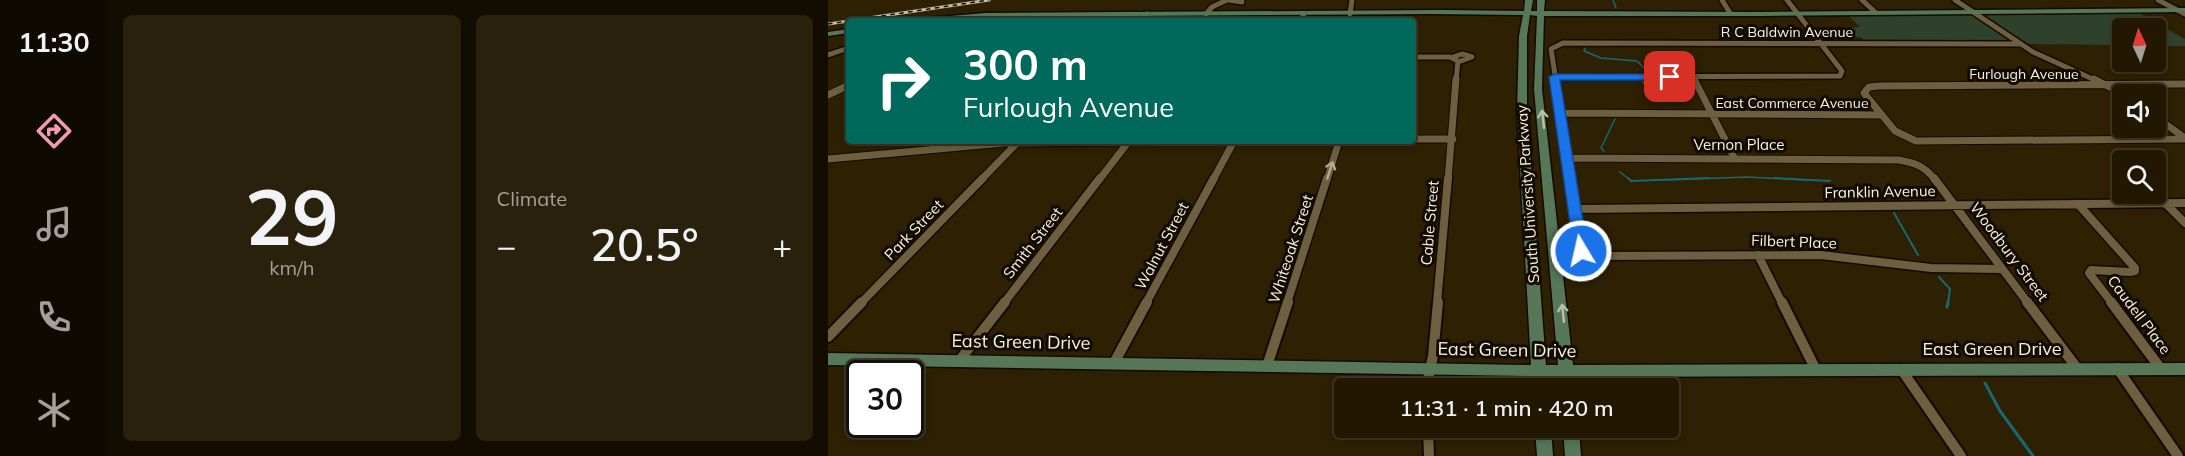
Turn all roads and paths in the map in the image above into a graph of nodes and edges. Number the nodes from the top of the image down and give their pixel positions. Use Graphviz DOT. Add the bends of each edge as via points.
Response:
graph roads {
  1 [pos="1228,0"];
  2 [pos="1352,0"];
  3 [pos="1722,0"];
  4 [pos="1787,0"];
  5 [pos="1862,0"];
  6 [pos="1955,0"];
  7 [pos="2158,0"];
  8 [pos="1242,2"];
  9 [pos="1528,8"];
  10 [pos="1540,8"];
  11 [pos="2182,11"];
  12 [pos="1875,12"];
  13 [pos="1974,12"];
  14 [pos="1795,13"];
  15 [pos="1146,14"];
  16 [pos="1206,14"];
  17 [pos="1350,14"];
  18 [pos="1730,14"];
  19 [pos="1302,17"];
  20 [pos="950,18"];
  21 [pos="1143,18"];
  22 [pos="846,31"];
  23 [pos="828,34"];
  24 [pos="1820,44"];
  25 [pos="2019,44"];
  26 [pos="846,49"];
  27 [pos="828,55"];
  28 [pos="1416,57"];
  29 [pos="1554,77"];
  30 [pos="1693,77"];
  31 [pos="2185,84"];
  32 [pos="846,86"];
  33 [pos="2109,86"];
  34 [pos="2112,88"];
  35 [pos="828,95"];
  36 [pos="1560,113"];
  37 [pos="1712,114"];
  38 [pos="1881,115"];
  39 [pos="2166,125"];
  40 [pos="1453,139"];
  41 [pos="2185,139"];
  42 [pos="1416,140"];
  43 [pos="997,144"];
  44 [pos="1017,144"];
  45 [pos="1127,144"];
  46 [pos="1232,144"];
  47 [pos="1339,144"];
  48 [pos="1567,158"];
  49 [pos="828,159"];
  50 [pos="1735,159"];
  51 [pos="1910,162"];
  52 [pos="2166,203"];
  53 [pos="2185,203"];
  54 [pos="2078,204"];
  55 [pos="2112,204"];
  56 [pos="2166,204"];
  57 [pos="1956,205"];
  58 [pos="1575,209"];
  59 [pos="2185,223"];
  60 [pos="1758,255"];
  61 [pos="2002,269"];
  62 [pos="828,337"];
  63 [pos="828,359"];
  64 [pos="960,361"];
  65 [pos="1114,363"];
  66 [pos="1267,366"];
  67 [pos="1429,368"];
  68 [pos="2077,368"];
  69 [pos="2117,368"];
  70 [pos="1901,369"];
  71 [pos="2161,369"];
  72 [pos="2185,369"];
  73 [pos="1815,370"];
  74 [pos="1539,371"];
  75 [pos="1568,371"];
  76 [pos="1428,378"];
  77 [pos="1539,378"];
  78 [pos="1568,378"];
  79 [pos="1428,438"];
  80 [pos="1544,438"];
  81 [pos="1572,438"];
  82 [pos="1429,456"];
  83 [pos="1545,456"];
  84 [pos="1574,456"];
  85 [pos="1961,456"];
  86 [pos="2178,456"];
  1 -- 8 [label="street"];
  1 -- 16 [label="street" via="1212,6"];
  2 -- 17 [label="street"];
  3 -- 18 [label="street"];
  4 -- 14 [label="street"];
  5 -- 12 [label="street"];
  6 -- 13 [label="street"];
  7 -- 11 [label="street"];
  9 -- 10 [label="main road"];
  9 -- 17 [label="main road"];
  9 -- 74 [label="main road, South University Parkway" via="1522,111"];
  10 -- 18 [label="main road"];
  75 -- 10 [label="main road, South University Parkway, one-way" via="1538,89"];
  11 -- 13 [label="main road"];
  12 -- 13 [label="main road"];
  12 -- 14 [label="main road"];
  13 -- 25 [label="street"];
  14 -- 18 [label="main road"];
  14 -- 24 [label="street"];
  15 -- 16 [label="main road"];
  15 -- 20 [label="main road"];
  15 -- 21 [label="street"];
  16 -- 19 [label="main road"];
  17 -- 19 [label="main road"];
  22 -- 23 [label="main road"];
  24 -- 25 [label="street, R C Baldwin Avenue"];
  24 -- 29 [label="street, R C Baldwin Avenue" via="1555,45 1551,49"];
  24 -- 30 [label="street" via="1842,71 1840,76"];
  25 -- 33 [label="street"];
  26 -- 27 [label="street"];
  28 -- 40 [label="street, Cable Street" via="1456,59"];
  29 -- 30 [label="street"];
  29 -- 36 [label="street"];
  30 -- 37 [label="street"];
  31 -- 33 [label="street, Furlough Avenue"];
  32 -- 35 [label="street"];
  33 -- 34 [label="street"];
  33 -- 38 [label="street, Furlough Avenue" via="1879,86 1864,91"];
  36 -- 37 [label="street, East Commerce Avenue"];
  36 -- 48 [label="street"];
  37 -- 38 [label="street, East Commerce Avenue"];
  37 -- 50 [label="street"];
  38 -- 41 [label="street" via="1909,139"];
  39 -- 41 [label="street"];
  40 -- 42 [label="street"];
  40 -- 67 [label="street, Cable Street"];
  43 -- 49 [label="street"];
  44 -- 62 [label="street, Park Street"];
  45 -- 64 [label="street, Smith Street"];
  46 -- 65 [label="street, Walnut Street"];
  66 -- 47 [label="street, Whiteoak Street, one-way"];
  48 -- 50 [label="street, Vernon Place"];
  48 -- 58 [label="street"];
  50 -- 51 [label="street, Vernon Place"];
  51 -- 57 [label="street, Woodbury Street" via="1928,170"];
  52 -- 53 [label="street, Franklin Avenue"];
  54 -- 55 [label="street, Franklin Avenue"];
  54 -- 57 [label="street, Franklin Avenue"];
  54 -- 71 [label="street, Caudell Place" via="2135,268 2130,272 2089,273"];
  56 -- 59 [label="street"];
  57 -- 58 [label="street, Franklin Avenue"];
  57 -- 61 [label="street, Woodbury Street"];
  58 -- 60 [label="street, Filbert Place" via="1585,256"];
  60 -- 61 [label="street, Filbert Place" via="1821,255 1931,268"];
  60 -- 73 [label="street"];
  61 -- 68 [label="street, Woodbury Street"];
  63 -- 64 [label="main road, East Green Drive"];
  64 -- 65 [label="main road, East Green Drive"];
  65 -- 66 [label="main road, East Green Drive"];
  66 -- 67 [label="main road, East Green Drive"];
  67 -- 74 [label="main road, East Green Drive"];
  67 -- 76 [label="street, Cable Street"];
  68 -- 69 [label="main road, East Green Drive"];
  68 -- 70 [label="main road, East Green Drive"];
  69 -- 71 [label="main road, East Green Drive"];
  69 -- 86 [label="street"];
  70 -- 73 [label="main road, East Green Drive"];
  70 -- 85 [label="street"];
  71 -- 72 [label="main road, East Green Drive"];
  73 -- 75 [label="main road, East Green Drive"];
  74 -- 75 [label="main road, East Green Drive"];
  74 -- 77 [label="main road, South University Parkway"];
  75 -- 78 [label="main road, South University Parkway"];
  79 -- 82 [label="street"];
  80 -- 83 [label="main road"];
  81 -- 84 [label="main road"];
}
